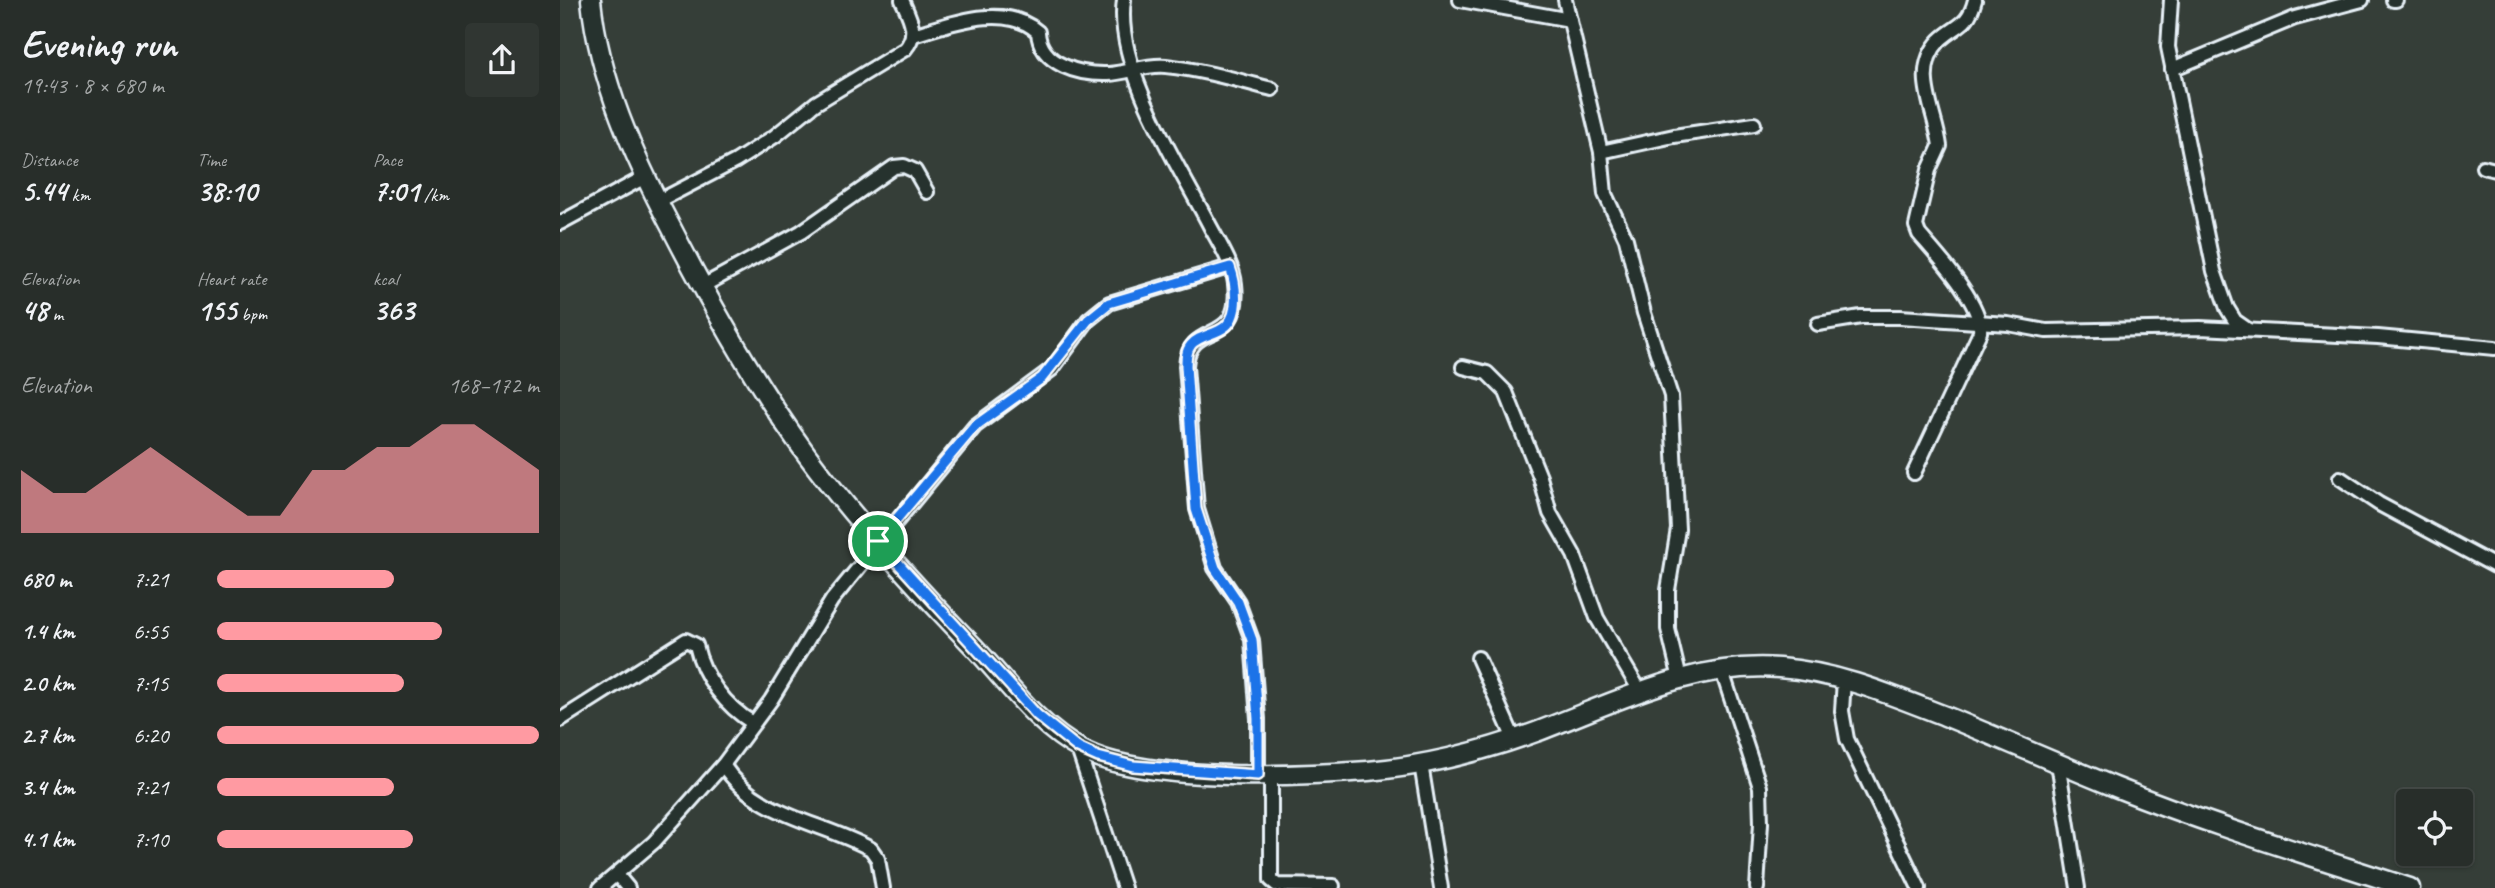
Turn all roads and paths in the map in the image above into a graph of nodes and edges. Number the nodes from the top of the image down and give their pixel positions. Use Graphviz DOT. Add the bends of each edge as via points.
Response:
graph roads {
  1 [pos="591,0"];
  2 [pos="902,0"];
  3 [pos="1124,0"];
  4 [pos="1460,0"];
  5 [pos="1565,0"];
  6 [pos="1975,0"];
  7 [pos="2171,0"];
  8 [pos="2362,0"];
  9 [pos="1570,20"];
  10 [pos="913,35"];
  11 [pos="1133,68"];
  12 [pos="2172,69"];
  13 [pos="1272,89"];
  14 [pos="1754,124"];
  15 [pos="1601,152"];
  16 [pos="645,177"];
  17 [pos="927,192"];
  18 [pos="657,202"];
  19 [pos="560,223"];
  20 [pos="1230,267"];
  21 [pos="701,287"];
  22 [pos="1981,322"];
  23 [pos="1818,324"];
  24 [pos="2250,331"];
  25 [pos="2495,348"];
  26 [pos="1463,367"];
  27 [pos="1914,473"];
  28 [pos="2340,478"];
  29 [pos="878,541"];
  30 [pos="2495,566"];
  31 [pos="1478,658"];
  32 [pos="1722,671"];
  33 [pos="1680,679"];
  34 [pos="1844,680"];
  35 [pos="1640,691"];
  36 [pos="560,720"];
  37 [pos="753,723"];
  38 [pos="1514,739"];
  39 [pos="1078,748"];
  40 [pos="2057,763"];
  41 [pos="1421,764"];
  42 [pos="723,765"];
  43 [pos="1264,774"];
  44 [pos="618,876"];
  45 [pos="1333,886"];
  46 [pos="600,888"];
  47 [pos="628,888"];
  48 [pos="883,888"];
  49 [pos="1124,888"];
  50 [pos="1441,888"];
  51 [pos="1757,888"];
  52 [pos="1919,888"];
  53 [pos="2078,888"];
  54 [pos="2410,888"];
  1 -- 16 [label="street" via="607,85"];
  2 -- 10 [label="street"];
  3 -- 11 [label="street" via="1124,39"];
  4 -- 9 [label="street"];
  5 -- 9 [label="street"];
  6 -- 22 [label="street" via="1962,27 1941,39 1926,74 1925,93 1940,146 1929,170 1916,226"];
  7 -- 12 [label="street" via="2168,47"];
  8 -- 12 [label="street" via="2295,18"];
  9 -- 15 [label="street"];
  10 -- 11 [label="street" via="986,17 1006,19 1029,24 1038,33 1045,54 1055,62 1109,74"];
  10 -- 18 [label="street" via="905,49 816,103 775,136"];
  11 -- 13 [label="street" via="1187,68"];
  11 -- 20 [label="street"];
  12 -- 24 [label="street" via="2214,271 2235,321"];
  14 -- 15 [label="street"];
  15 -- 33 [label="street" via="1605,194 1626,239 1671,397 1678,529 1668,590 1668,629"];
  16 -- 18 [label="street"];
  16 -- 19 [label="street"];
  17 -- 21 [label="street" via="915,171 894,167 801,232"];
  18 -- 21 [label="street"];
  20 -- 29 [label="street" via="1109,303 1088,320 1042,378 975,426"];
  20 -- 43 [label="street" via="1235,285 1233,313 1227,326 1192,344 1186,366 1196,509 1215,568 1238,602 1252,640"];
  21 -- 29 [label="street" via="802,449"];
  22 -- 23 [label="street" via="1861,317"];
  22 -- 24 [label="street" via="2087,332 2163,328"];
  22 -- 27 [label="street" via="1975,347"];
  24 -- 25 [label="street"];
  26 -- 35 [label="street" via="1487,373 1506,392 1550,513 1574,555 1597,618"];
  28 -- 30 [label="street" via="2379,505"];
  29 -- 37 [label="street" via="832,600"];
  29 -- 39 [label="street" via="1037,715"];
  31 -- 38 [label="street"];
  32 -- 33 [label="street"];
  32 -- 34 [label="street" via="1766,667"];
  32 -- 51 [label="street" via="1760,787"];
  33 -- 35 [label="street"];
  34 -- 40 [label="street"];
  34 -- 52 [label="street" via="1842,711 1847,739"];
  35 -- 38 [label="street"];
  36 -- 37 [label="street" via="686,640 696,645 723,697"];
  37 -- 42 [label="street"];
  38 -- 41 [label="street"];
  39 -- 43 [label="street" via="1133,766"];
  39 -- 49 [label="street"];
  40 -- 53 [label="street"];
  40 -- 54 [label="street" via="2212,823"];
  41 -- 43 [label="street" via="1367,771"];
  41 -- 50 [label="street"];
  42 -- 44 [label="street"];
  42 -- 48 [label="street" via="748,795 769,807 871,849 878,859"];
  43 -- 45 [label="street" via="1270,880 1277,885"];
  44 -- 46 [label="street"];
  44 -- 47 [label="street"];
}
